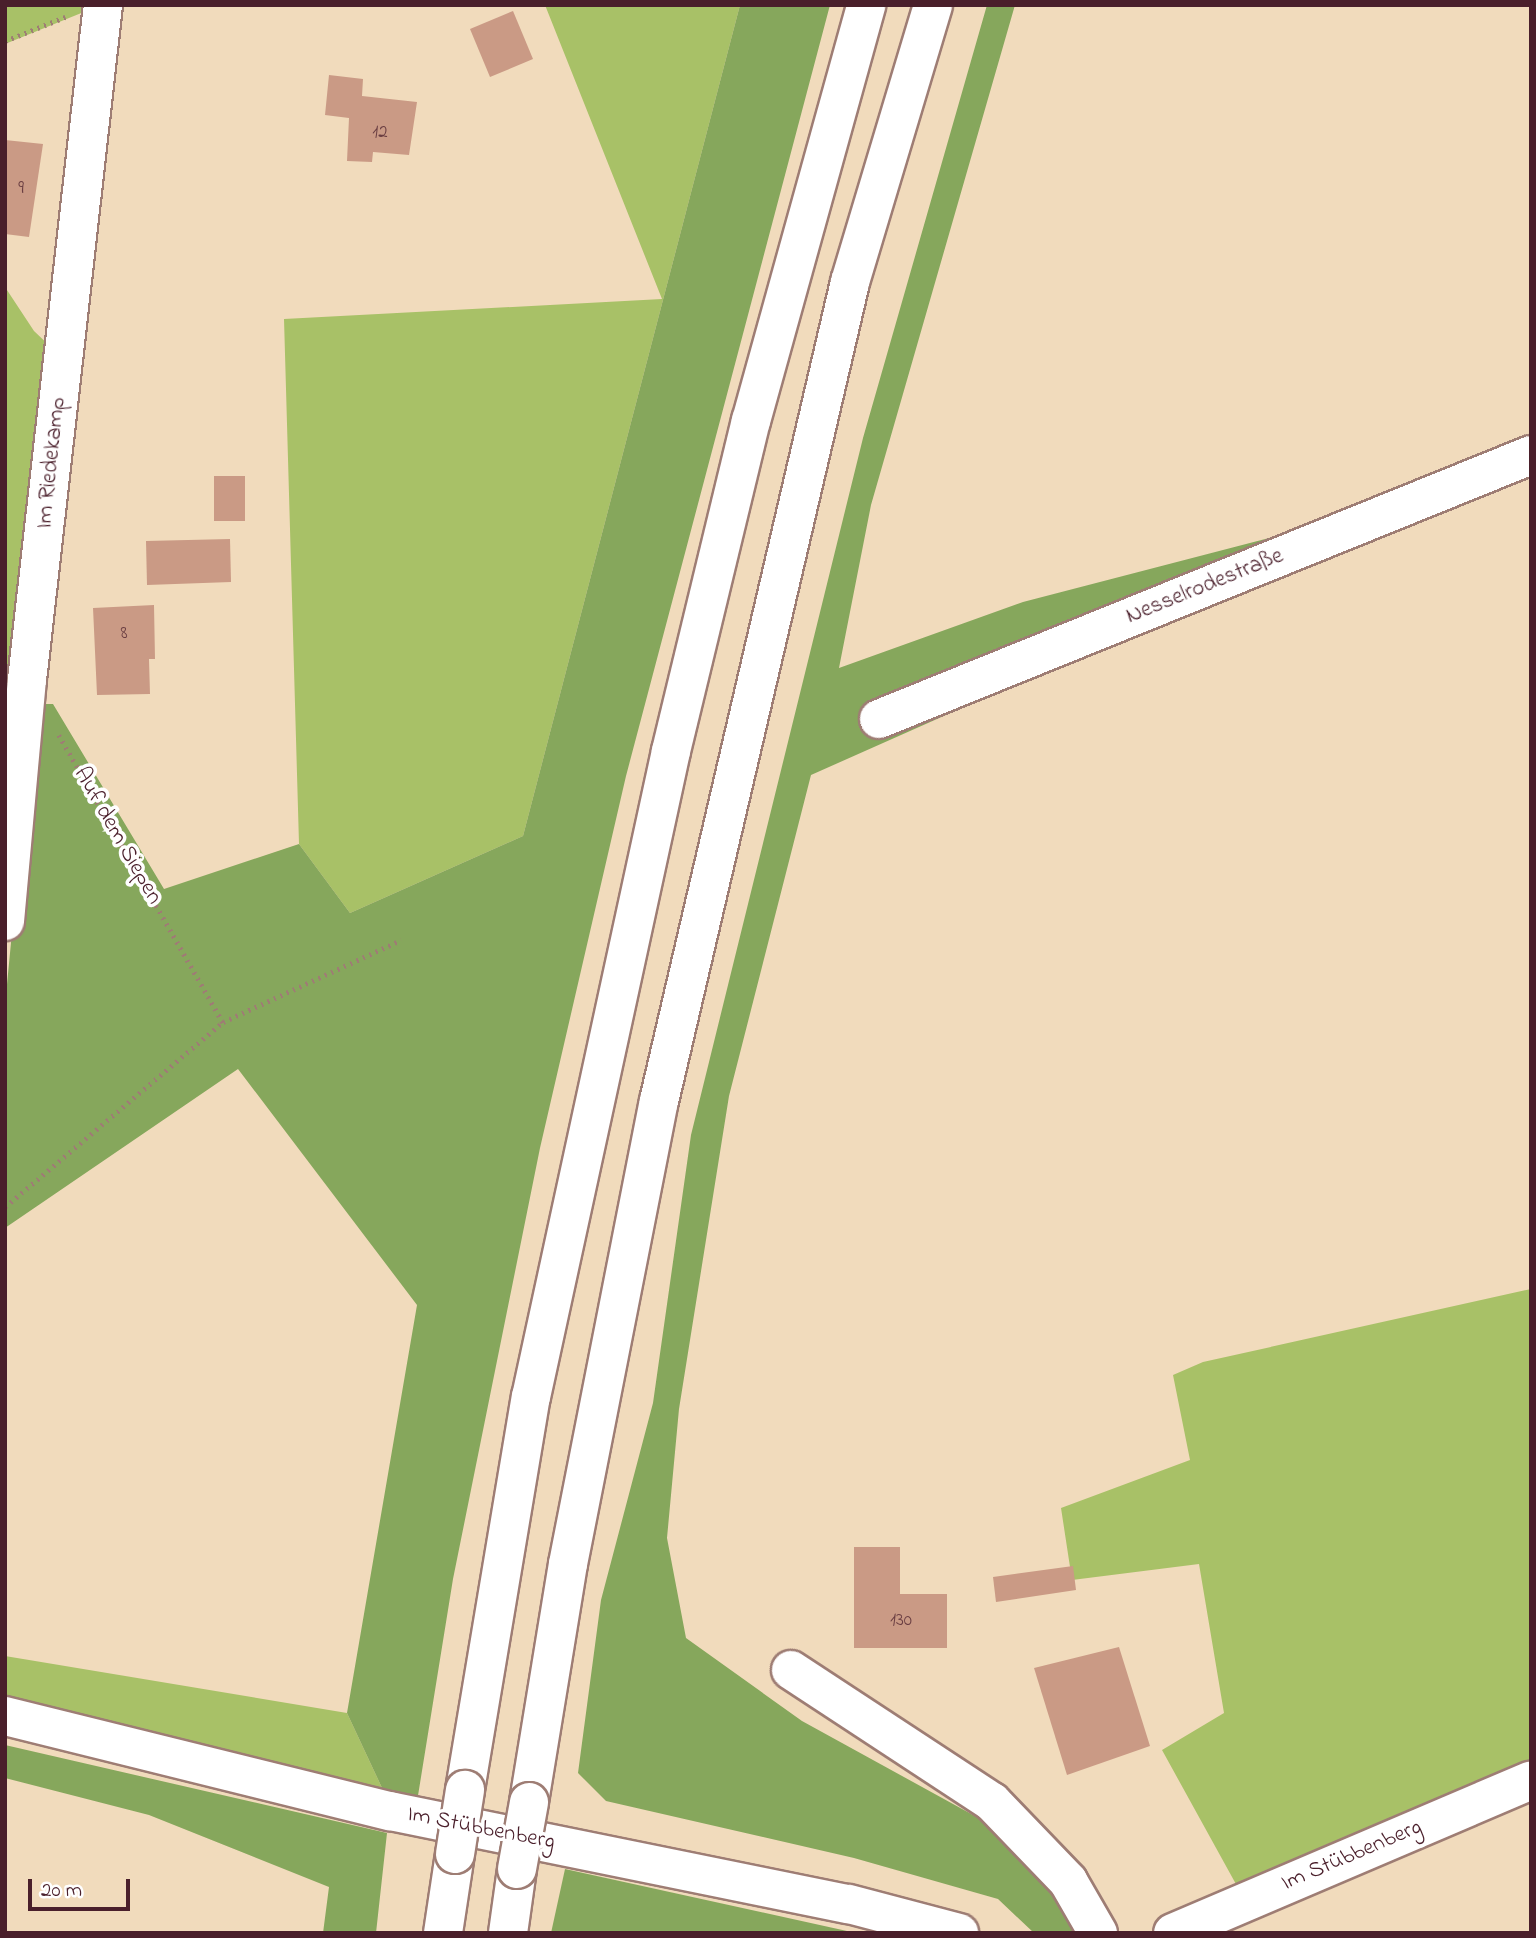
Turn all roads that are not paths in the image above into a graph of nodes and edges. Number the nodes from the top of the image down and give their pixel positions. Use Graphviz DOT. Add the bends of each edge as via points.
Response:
graph roads {
  1 [pos="866,5"];
  2 [pos="933,5"];
  3 [pos="86,10"];
  4 [pos="1531,455"];
  5 [pos="16,666"];
  6 [pos="879,719"];
  7 [pos="5,921"];
  8 [pos="790,1670"];
  9 [pos="5,1716"];
  10 [pos="1531,1780"];
  11 [pos="443,1933"];
  12 [pos="508,1933"];
  13 [pos="959,1933"];
  14 [pos="1098,1933"];
  15 [pos="1173,1933"];
  1 -- 11 [label="main road, bridge" via="751,421 671,751 531,1397"];
  2 -- 12 [label="main road, bridge" via="850,282 662,1087 568,1564"];
  3 -- 5 [label="main road, Im Riedekamp"];
  4 -- 6 [label="main road, Nesselrodestraße"];
  5 -- 7 [label="main road, Im Riedekamp"];
  8 -- 14 [label="main road" via="992,1802 1068,1881"];
  9 -- 13 [label="main road, Im Stübbenberg" via="390,1811 849,1904"];
  10 -- 15 [label="main road, Im Stübbenberg"];
}
